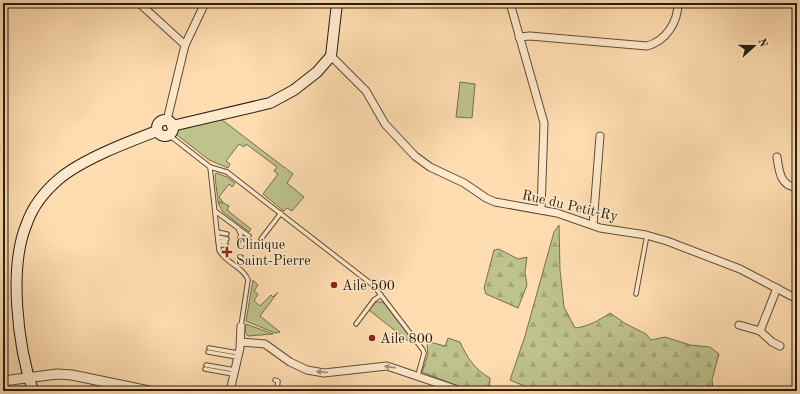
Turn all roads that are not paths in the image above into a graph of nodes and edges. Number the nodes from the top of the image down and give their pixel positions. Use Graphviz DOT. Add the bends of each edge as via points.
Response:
graph roads {
  1 [pos="140,3"];
  2 [pos="204,3"];
  3 [pos="337,3"];
  4 [pos="510,3"];
  5 [pos="678,3"];
  6 [pos="519,37"];
  7 [pos="185,45"];
  8 [pos="332,56"];
  9 [pos="169,127"];
  10 [pos="158,131"];
  11 [pos="600,136"];
  12 [pos="777,157"];
  13 [pos="210,167"];
  14 [pos="797,187"];
  15 [pos="215,210"];
  16 [pos="541,210"];
  17 [pos="281,213"];
  18 [pos="592,225"];
  19 [pos="238,228"];
  20 [pos="217,232"];
  21 [pos="228,234"];
  22 [pos="647,235"];
  23 [pos="249,236"];
  24 [pos="261,238"];
  25 [pos="239,240"];
  26 [pos="218,243"];
  27 [pos="777,288"];
  28 [pos="636,294"];
  29 [pos="381,295"];
  30 [pos="797,299"];
  31 [pos="356,324"];
  32 [pos="739,325"];
  33 [pos="241,326"];
  34 [pos="760,331"];
  35 [pos="241,342"];
  36 [pos="780,346"];
  37 [pos="208,350"];
  38 [pos="238,355"];
  39 [pos="205,367"];
  40 [pos="235,372"];
  41 [pos="418,375"];
  42 [pos="28,377"];
  43 [pos="276,380"];
  44 [pos="3,381"];
  45 [pos="144,390"];
  46 [pos="33,391"];
  47 [pos="230,391"];
  48 [pos="277,391"];
  49 [pos="461,391"];
  1 -- 7 [label="street"];
  2 -- 7 [label="street"];
  3 -- 8 [label="main road"];
  4 -- 6 [label="street"];
  5 -- 6 [label="street" via="676,18 670,29 659,41 647,46"];
  6 -- 16 [label="street" via="544,128"];
  7 -- 9 [label="street"];
  8 -- 9 [label="main road" via="294,90 270,103"];
  8 -- 16 [label="street, Rue du Petit-Ry" via="366,91 385,124 415,156 430,167 464,183 495,202"];
  9 -- 10 [label="main road" via="162,136"];
  9 -- 10 [label="main road" via="163,120 158,123"];
  9 -- 13 [label="lane"];
  10 -- 42 [label="main road" via="68,173 43,195 30,217 20,248 17,298"];
  11 -- 18 [label="street"];
  12 -- 14 [label="street" via="782,180"];
  13 -- 15 [label="lane"];
  13 -- 17 [label="lane" via="224,170"];
  15 -- 19 [label="lane"];
  15 -- 20 [label="lane"];
  16 -- 18 [label="street, Rue du Petit-Ry"];
  17 -- 24 [label="lane"];
  17 -- 29 [label="lane" via="374,286"];
  18 -- 22 [label="street, Rue du Petit-Ry"];
  19 -- 23 [label="lane"];
  19 -- 25 [label="lane" via="241,235"];
  20 -- 21 [label="lane"];
  20 -- 26 [label="lane"];
  22 -- 27 [label="street, Rue du Petit-Ry" via="740,270"];
  22 -- 28 [label="lane"];
  26 -- 26 [label="lane" via="226,244"];
  26 -- 33 [label="lane" via="222,256 246,275 248,280"];
  27 -- 30 [label="street, Rue du Petit-Ry"];
  27 -- 34 [label="street"];
  29 -- 31 [label="lane" via="374,300"];
  29 -- 41 [label="lane" via="423,350"];
  32 -- 34 [label="street"];
  33 -- 35 [label="street"];
  34 -- 36 [label="street"];
  35 -- 38 [label="street"];
  41 -- 35 [label="street, one-way" via="387,366 324,373 307,370 265,344"];
  37 -- 38 [label="lane"];
  38 -- 40 [label="street"];
  39 -- 40 [label="lane"];
  40 -- 47 [label="street"];
  41 -- 49 [label="street"];
  42 -- 44 [label="street"];
  42 -- 45 [label="street" via="72,375"];
  42 -- 46 [label="main road"];
  43 -- 48 [label="lane"];
}
